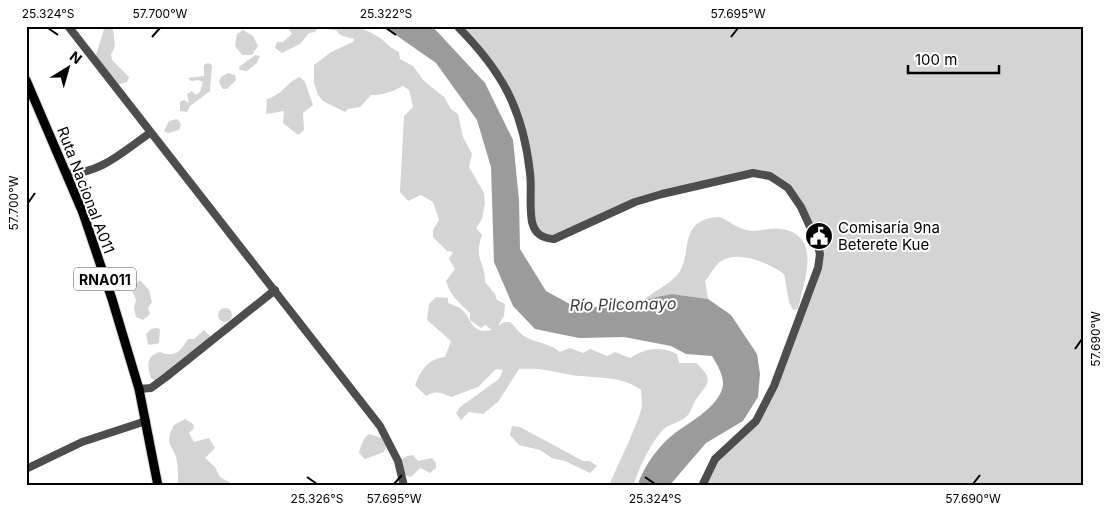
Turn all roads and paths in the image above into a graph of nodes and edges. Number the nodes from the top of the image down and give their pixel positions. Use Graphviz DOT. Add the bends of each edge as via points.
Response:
graph roads {
  1 [pos="68,26"];
  2 [pos="457,26"];
  3 [pos="26,80"];
  4 [pos="150,133"];
  5 [pos="67,174"];
  6 [pos="275,290"];
  7 [pos="139,389"];
  8 [pos="146,421"];
  9 [pos="26,469"];
  10 [pos="158,486"];
  11 [pos="404,486"];
  12 [pos="702,486"];
  1 -- 4 [label="street"];
  2 -- 12 [label="street" via="492,66 514,100 530,174 532,222 543,238 554,239 635,202 753,173 780,181 807,219 820,254 774,386 756,421 715,459"];
  3 -- 5 [label="main road, Ruta Nacional A011 / RNA011"];
  4 -- 5 [label="street" via="101,168 85,174"];
  4 -- 6 [label="street"];
  5 -- 7 [label="main road, Ruta Nacional A011 / RNA011" via="83,213"];
  6 -- 7 [label="street" via="151,388"];
  6 -- 11 [label="street" via="380,426 398,462"];
  7 -- 8 [label="main road, Ruta Nacional A011 / RNA011"];
  8 -- 9 [label="street" via="82,442"];
  8 -- 10 [label="main road, Ruta Nacional A011 / RNA011"];
}
